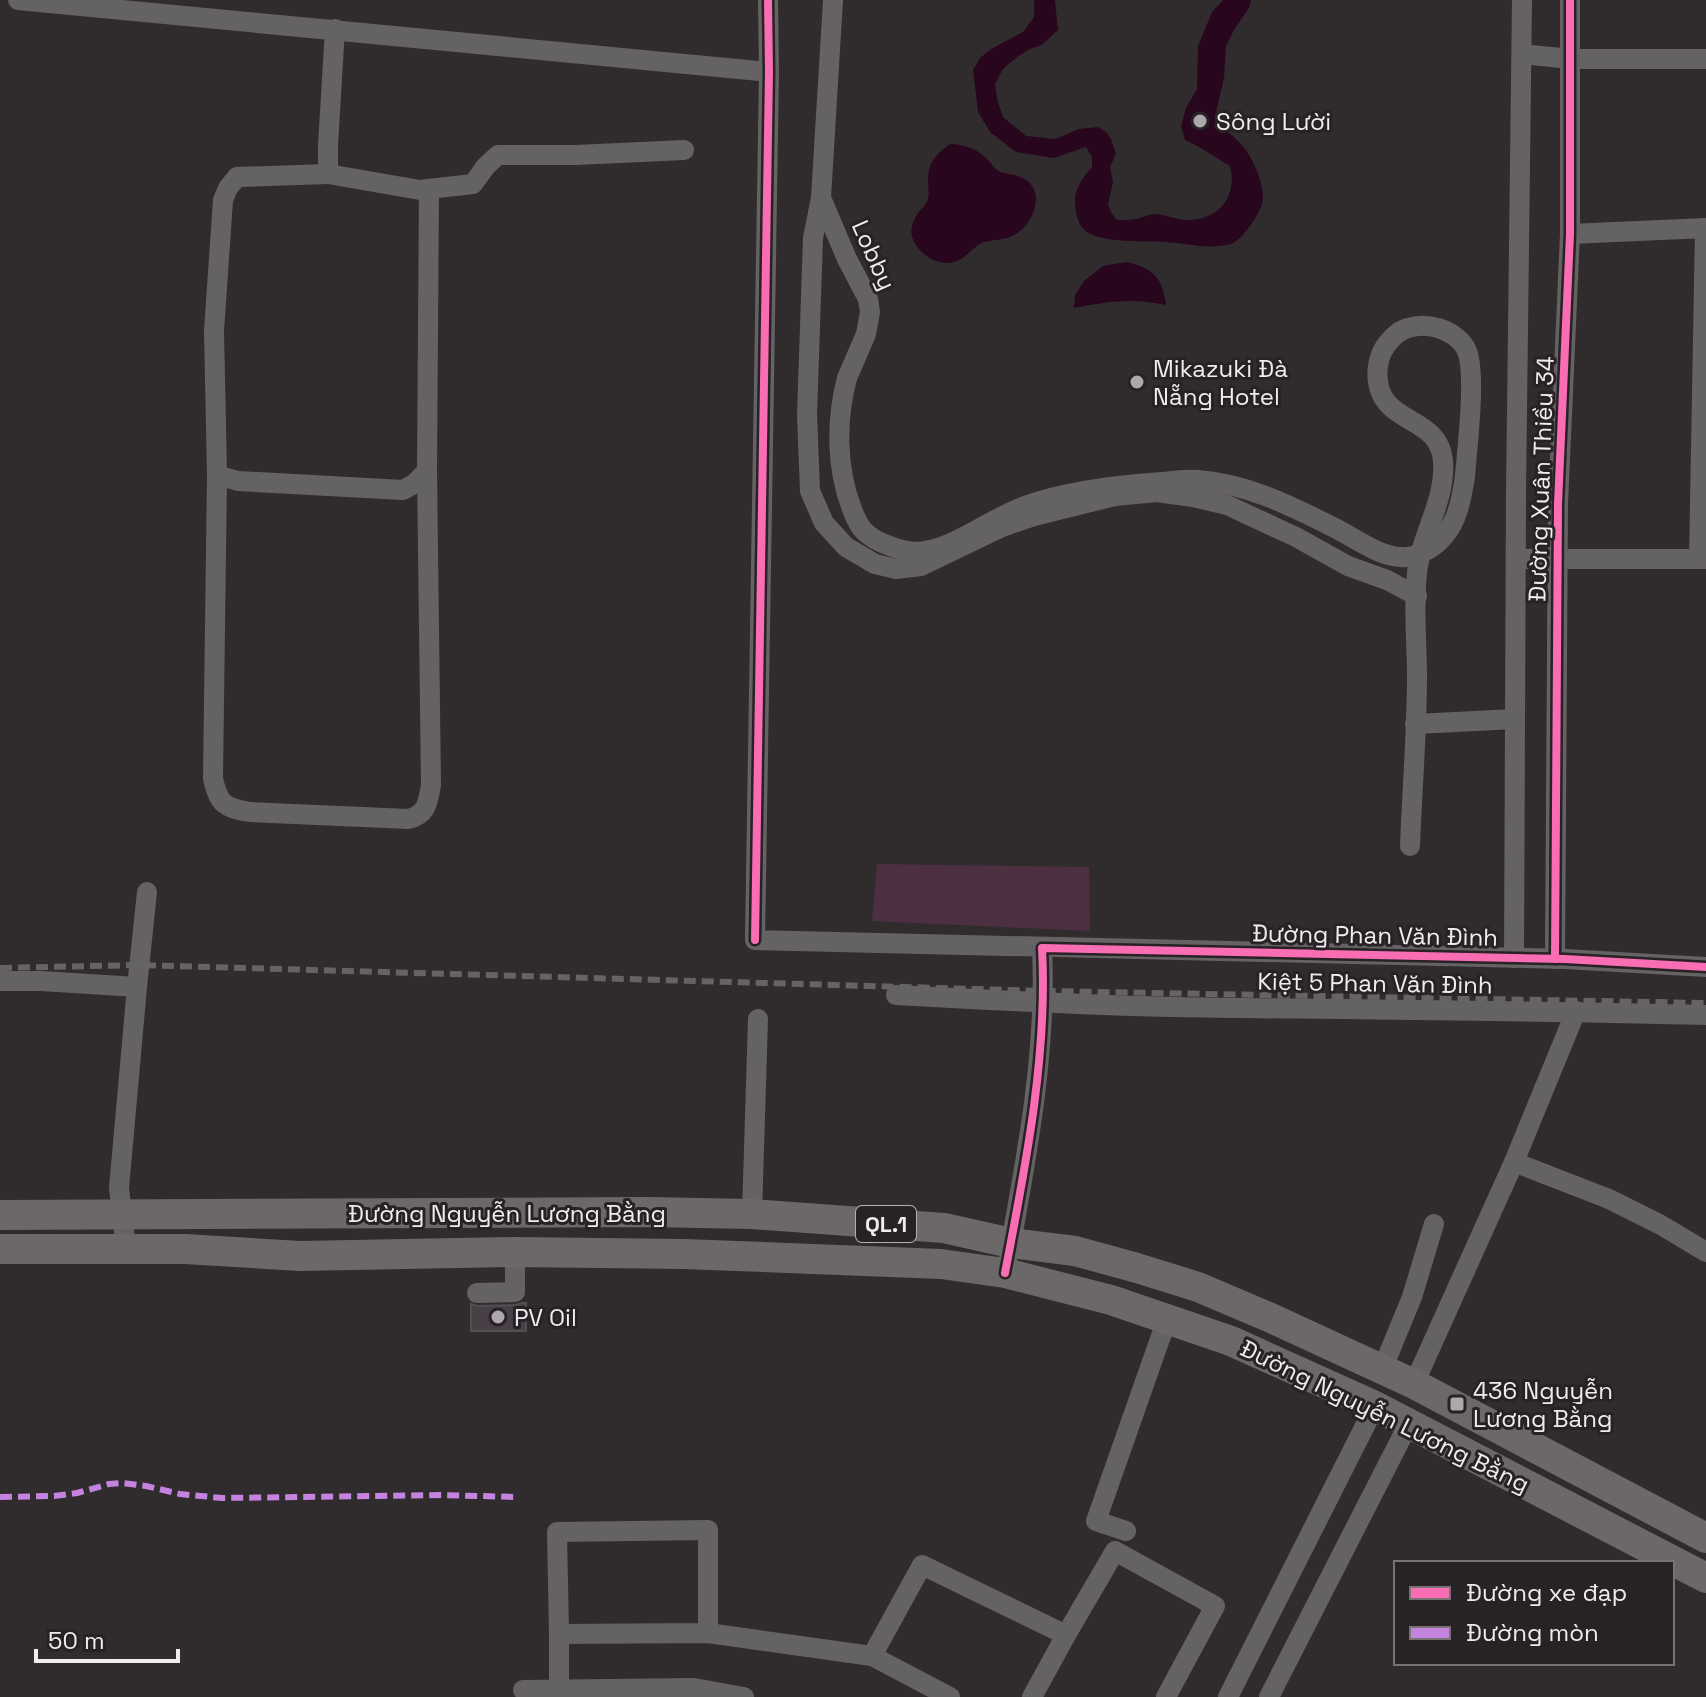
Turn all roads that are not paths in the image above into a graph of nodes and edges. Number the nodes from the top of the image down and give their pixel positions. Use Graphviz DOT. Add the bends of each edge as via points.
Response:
graph roads {
  1 [pos="18,0"];
  2 [pos="768,0"];
  3 [pos="833,0"];
  4 [pos="1522,0"];
  5 [pos="1570,0"];
  6 [pos="335,29"];
  7 [pos="1522,54"];
  8 [pos="1571,59"];
  9 [pos="1706,59"];
  10 [pos="769,72"];
  11 [pos="684,150"];
  12 [pos="328,174"];
  13 [pos="429,189"];
  14 [pos="821,198"];
  15 [pos="1706,228"];
  16 [pos="1570,234"];
  17 [pos="427,471"];
  18 [pos="217,475"];
  19 [pos="1558,558"];
  20 [pos="1516,559"];
  21 [pos="1702,559"];
  22 [pos="1417,596"];
  23 [pos="1515,719"];
  24 [pos="1415,724"];
  25 [pos="1410,846"];
  26 [pos="147,892"];
  27 [pos="1042,948"];
  28 [pos="1514,958"];
  29 [pos="1555,959"];
  30 [pos="1706,967"];
  31 [pos="0,981"];
  32 [pos="137,987"];
  33 [pos="896,995"];
  34 [pos="1043,1003"];
  35 [pos="1576,1011"];
  36 [pos="1706,1015"];
  37 [pos="758,1019"];
  38 [pos="1514,1162"];
  39 [pos="752,1214"];
  40 [pos="0,1215"];
  41 [pos="122,1215"];
  42 [pos="1434,1224"];
  43 [pos="1011,1243"];
  44 [pos="8,1249"];
  45 [pos="126,1249"];
  46 [pos="515,1252"];
  47 [pos="1706,1252"];
  48 [pos="1005,1273"];
  49 [pos="477,1293"];
  50 [pos="1167,1319"];
  51 [pos="1382,1370"];
  52 [pos="1414,1384"];
  53 [pos="1375,1406"];
  54 [pos="1409,1423"];
  55 [pos="1126,1531"];
  56 [pos="1706,1538"];
  57 [pos="1673,1561"];
  58 [pos="1674,1561"];
  59 [pos="1706,1578"];
  60 [pos="708,1633"];
  61 [pos="559,1634"];
  62 [pos="1066,1635"];
  63 [pos="872,1656"];
  64 [pos="523,1690"];
  65 [pos="559,1690"];
  66 [pos="744,1697"];
  67 [pos="950,1697"];
  68 [pos="1032,1697"];
  69 [pos="1166,1697"];
  70 [pos="1228,1697"];
  71 [pos="1269,1697"];
  1 -- 6 [label="street"];
  2 -- 10 [label="street"];
  3 -- 14 [label="street"];
  4 -- 7 [label="street, Đường Xuân Thiều 34"];
  5 -- 8 [label="street, Đường Xuân Thiều 34"];
  6 -- 10 [label="street"];
  6 -- 12 [label="street"];
  7 -- 8 [label="street"];
  7 -- 20 [label="street, Đường Xuân Thiều 34"];
  8 -- 9 [label="street"];
  8 -- 16 [label="street, Đường Xuân Thiều 34"];
  10 -- 27 [label="street, Đường Phan Văn Đình" via="755,940"];
  11 -- 13 [label="street" via="498,155 473,184"];
  12 -- 13 [label="street"];
  12 -- 18 [label="street" via="237,177 223,200 214,331"];
  13 -- 17 [label="street"];
  14 -- 22 [label="street" via="813,238 810,491 824,523 846,547 875,564 896,569 921,566 1034,516 1115,496 1157,492 1227,505"];
  14 -- 22 [label="street, Lobby, bridge" via="868,299 866,334 847,378 839,425 849,501 863,530 882,543 925,551 1024,506 1062,496 1197,480 1240,486 1287,504 1397,558 1417,556 1439,543 1453,525 1465,476 1470,413 1467,351 1446,330 1431,326 1403,330 1384,347 1377,364 1381,395 1397,413 1433,434 1443,459 1441,496 1428,532 1417,571"];
  15 -- 16 [label="street"];
  15 -- 21 [label="street"];
  16 -- 19 [label="street, Đường Xuân Thiều 34"];
  17 -- 18 [label="street" via="403,490 238,481"];
  17 -- 18 [label="street" via="431,785 424,811 408,819 250,812 227,807 215,791"];
  19 -- 20 [label="street"];
  19 -- 21 [label="street"];
  19 -- 29 [label="street, Đường Xuân Thiều 34"];
  20 -- 23 [label="street, Đường Xuân Thiều 34"];
  22 -- 24 [label="street"];
  23 -- 24 [label="street"];
  23 -- 28 [label="street, Đường Xuân Thiều 34"];
  24 -- 25 [label="street"];
  26 -- 32 [label="street"];
  27 -- 28 [label="street, Đường Phan Văn Đình"];
  27 -- 34 [label="street"];
  28 -- 29 [label="street, Đường Phan Văn Đình"];
  29 -- 30 [label="street, Đường Phan Văn Đình"];
  31 -- 32 [label="street"];
  32 -- 41 [label="street" via="119,1188"];
  33 -- 34 [label="street, Kiệt 5 Phan Văn Đình"];
  34 -- 35 [label="street, Kiệt 5 Phan Văn Đình"];
  34 -- 43 [label="street" via="1031,1129"];
  35 -- 36 [label="street, Kiệt 5 Phan Văn Đình"];
  35 -- 38 [label="street"];
  37 -- 39 [label="street"];
  38 -- 47 [label="street" via="1609,1199"];
  38 -- 52 [label="street"];
  39 -- 41 [label="highway, Đường Nguyễn Lương Bằng / QL.1"];
  39 -- 43 [label="highway, Đường Nguyễn Lương Bằng / QL.1" via="944,1228"];
  40 -- 41 [label="highway, Đường Nguyễn Lương Bằng / QL.1"];
  41 -- 45 [label="street"];
  42 -- 51 [label="street"];
  43 -- 48 [label="street"];
  43 -- 51 [label="highway, Đường Nguyễn Lương Bằng / QL.1" via="1075,1251 1198,1287"];
  44 -- 45 [label="highway, QL.1"];
  45 -- 46 [label="highway, Đường Nguyễn Lương Bằng / QL.1" via="300,1256"];
  46 -- 48 [label="highway, Đường Nguyễn Lương Bằng / QL.1" via="941,1264"];
  46 -- 49 [label="street" via="515,1292"];
  48 -- 50 [label="highway, Đường Nguyễn Lương Bằng / QL.1"];
  50 -- 53 [label="highway, Đường Nguyễn Lương Bằng / QL.1" via="1231,1341"];
  50 -- 55 [label="street" via="1096,1521"];
  51 -- 52 [label="highway, Đường Nguyễn Lương Bằng / QL.1"];
  52 -- 56 [label="highway, Đường Nguyễn Lương Bằng / QL.1"];
  53 -- 54 [label="highway, Đường Nguyễn Lương Bằng / QL.1"];
  53 -- 70 [label="street"];
  54 -- 57 [label="highway, Đường Nguyễn Lương Bằng / QL.1"];
  54 -- 71 [label="street"];
  58 -- 59 [label="highway, Đường Nguyễn Lương Bằng / QL.1"];
  60 -- 61 [label="street"];
  60 -- 61 [label="street" via="708,1530 557,1532"];
  60 -- 63 [label="street"];
  61 -- 65 [label="street"];
  62 -- 63 [label="street" via="922,1565"];
  62 -- 68 [label="street"];
  62 -- 69 [label="street" via="1115,1551 1215,1606"];
  63 -- 67 [label="street"];
  64 -- 65 [label="street"];
  65 -- 66 [label="street" via="694,1688"];
}
